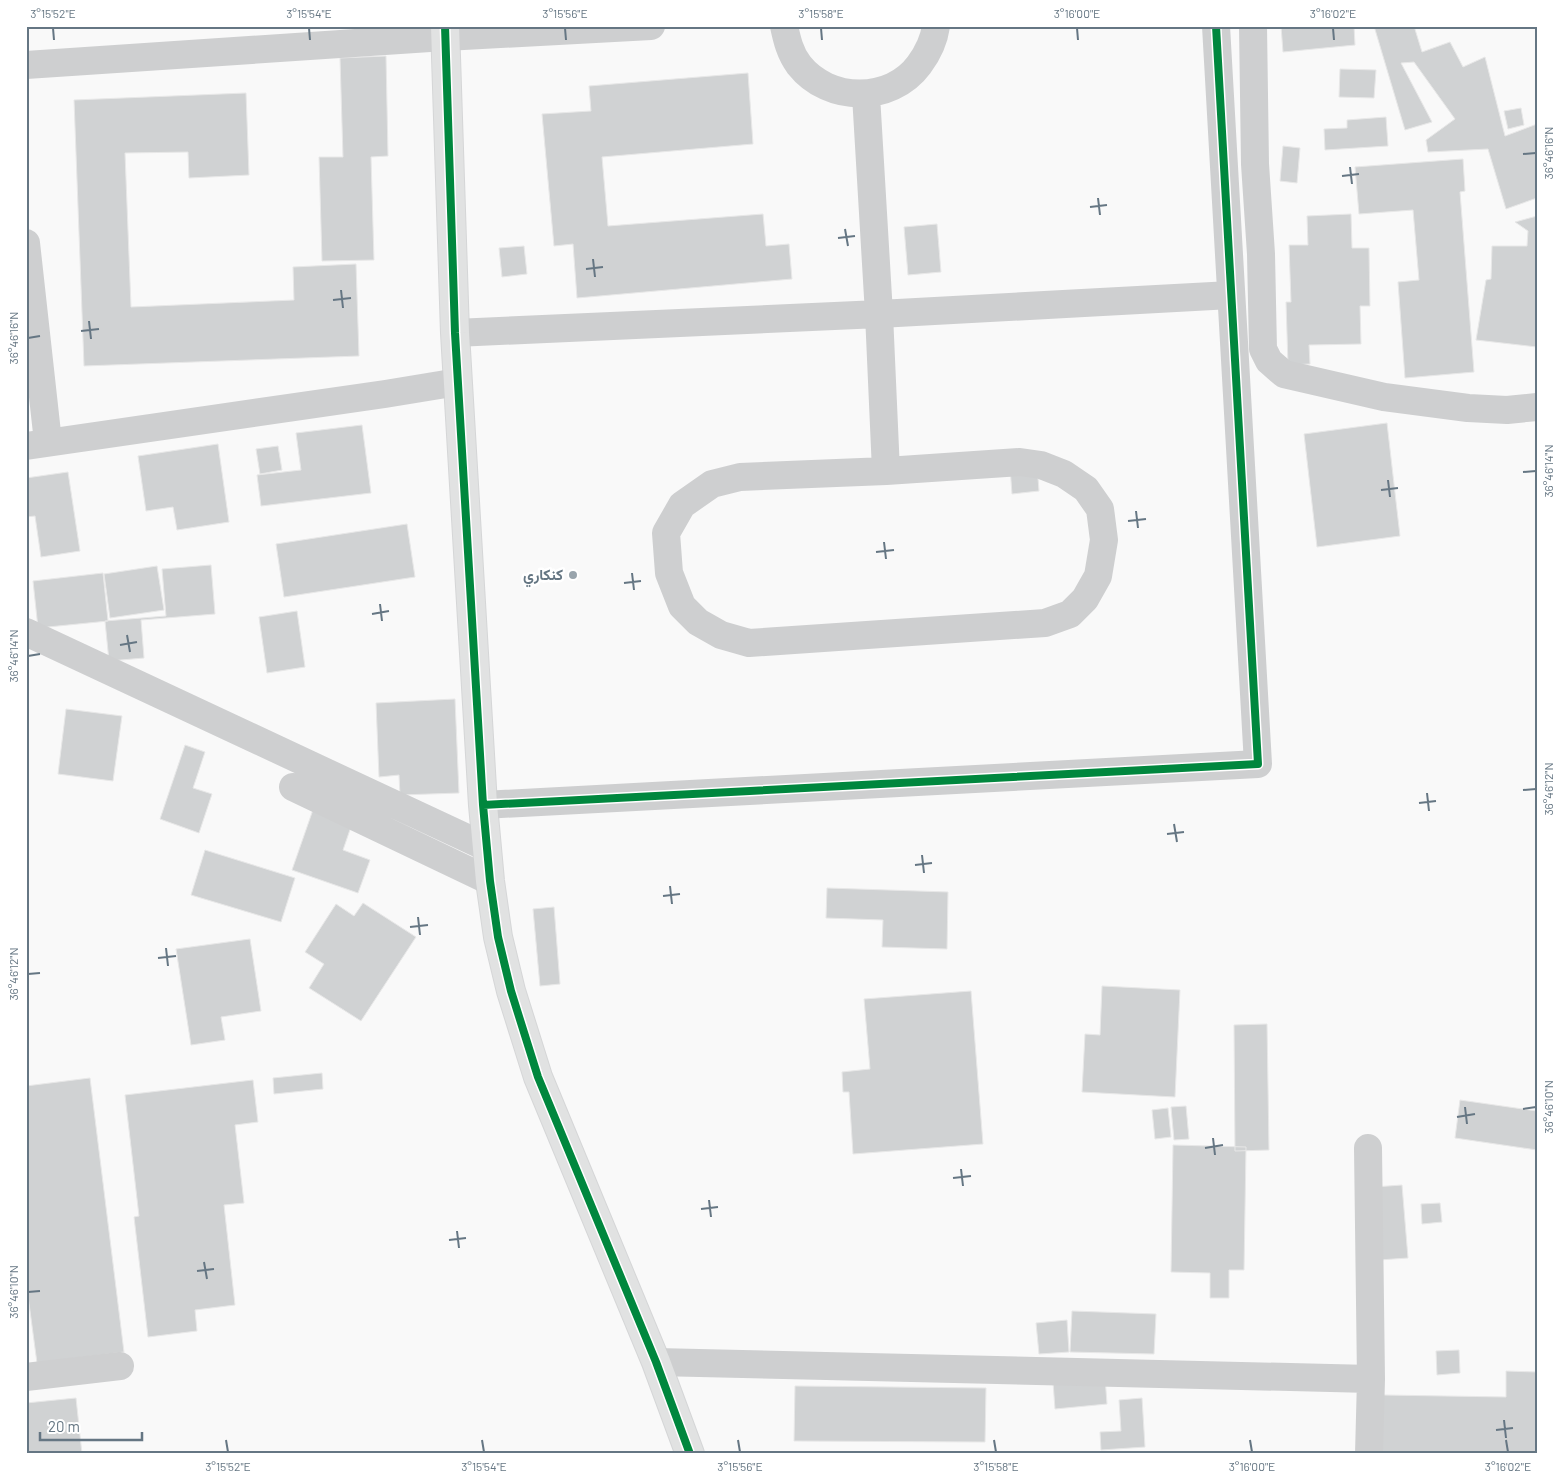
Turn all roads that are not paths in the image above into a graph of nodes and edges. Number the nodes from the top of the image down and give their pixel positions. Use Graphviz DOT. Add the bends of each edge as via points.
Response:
graph roads {
  1 [pos="651,26"];
  2 [pos="784,26"];
  3 [pos="936,26"];
  4 [pos="1216,26"];
  5 [pos="1253,26"];
  6 [pos="445,32"];
  7 [pos="26,65"];
  8 [pos="866,95"];
  9 [pos="26,243"];
  10 [pos="1231,295"];
  11 [pos="879,314"];
  12 [pos="455,334"];
  13 [pos="458,382"];
  14 [pos="1537,407"];
  15 [pos="37,444"];
  16 [pos="886,471"];
  17 [pos="26,632"];
  18 [pos="293,787"];
  19 [pos="483,805"];
  20 [pos="486,847"];
  21 [pos="490,881"];
  22 [pos="1368,1148"];
  23 [pos="656,1362"];
  24 [pos="120,1366"];
  25 [pos="26,1377"];
  26 [pos="1371,1379"];
  27 [pos="690,1454"];
  28 [pos="1369,1454"];
  1 -- 6 [label="street"];
  2 -- 8 [label="street" via="787,44 800,66 818,82 841,92"];
  3 -- 8 [label="street" via="928,53 912,74 891,88"];
  4 -- 10 [label="street"];
  5 -- 14 [label="street" via="1263,349 1269,361 1284,374 1384,398 1468,408 1507,410"];
  6 -- 7 [label="street"];
  6 -- 12 [label="street"];
  8 -- 11 [label="street"];
  9 -- 15 [label="street"];
  10 -- 11 [label="street"];
  10 -- 19 [label="street" via="1258,764"];
  11 -- 12 [label="street"];
  11 -- 16 [label="street"];
  12 -- 13 [label="street"];
  13 -- 15 [label="street"];
  13 -- 19 [label="street"];
  16 -- 16 [label="street" via="740,476 712,484 682,505 666,532 669,573 682,606 698,622 721,635 749,643 1045,624 1070,614 1085,599 1098,576 1104,540 1100,509 1086,489 1064,474 1041,465 1020,462"];
  17 -- 20 [label="street"];
  18 -- 21 [label="street"];
  19 -- 20 [label="street"];
  20 -- 21 [label="street"];
  21 -- 23 [label="street" via="498,937 511,991 538,1077"];
  22 -- 26 [label="street"];
  23 -- 26 [label="street"];
  23 -- 27 [label="street"];
  24 -- 25 [label="street"];
  26 -- 28 [label="street"];
}
